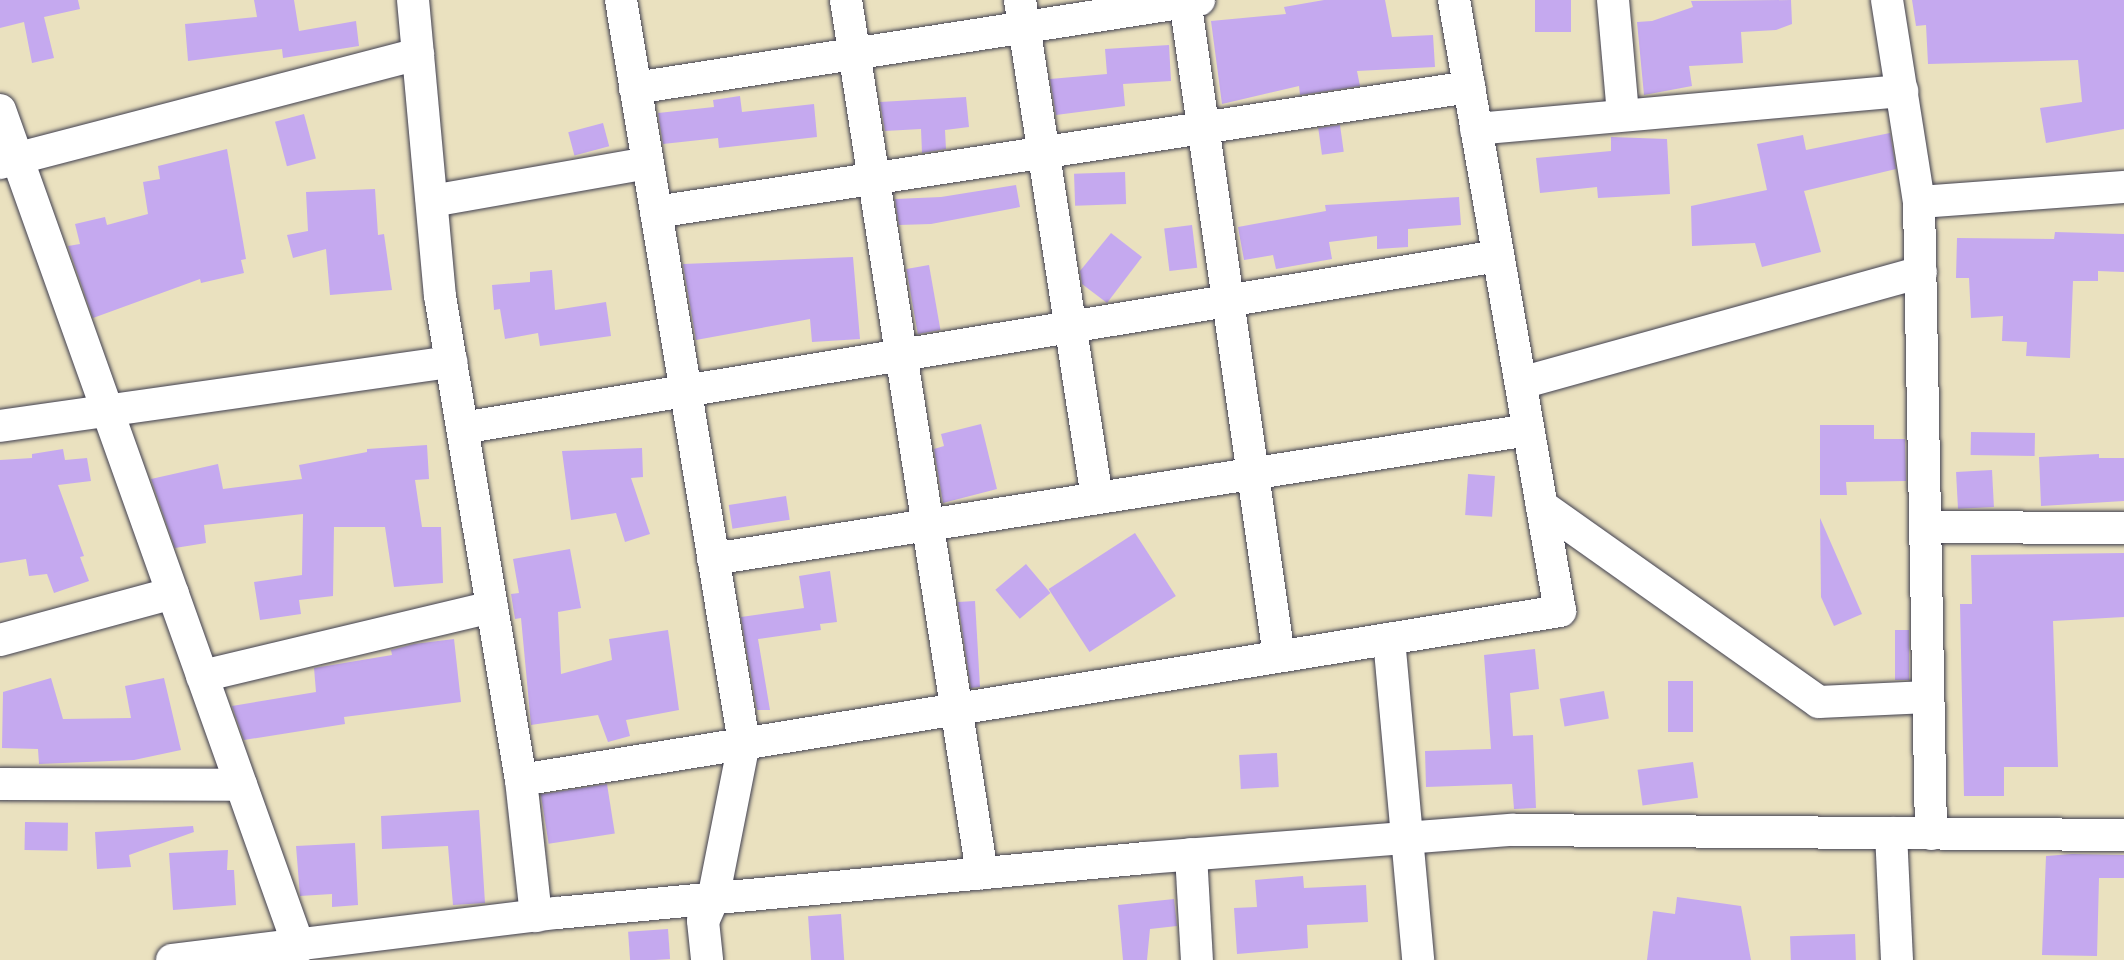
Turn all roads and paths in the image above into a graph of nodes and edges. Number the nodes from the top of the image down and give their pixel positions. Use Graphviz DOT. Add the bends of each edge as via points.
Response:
graph roads {
  1 [pos="413,0"];
  2 [pos="621,0"];
  3 [pos="846,0"];
  4 [pos="1454,0"];
  5 [pos="1613,0"];
  6 [pos="1887,0"];
  7 [pos="1190,1"];
  8 [pos="1022,14"];
  9 [pos="855,53"];
  10 [pos="418,54"];
  11 [pos="1469,87"];
  12 [pos="635,88"];
  13 [pos="1902,91"];
  14 [pos="0,110"];
  15 [pos="1623,115"];
  16 [pos="1203,128"];
  17 [pos="1476,129"];
  18 [pos="1043,152"];
  19 [pos="9,161"];
  20 [pos="648,163"];
  21 [pos="874,178"];
  22 [pos="2124,187"];
  23 [pos="432,201"];
  24 [pos="1919,202"];
  25 [pos="656,212"];
  26 [pos="1498,256"];
  27 [pos="1921,272"];
  28 [pos="1228,301"];
  29 [pos="1071,327"];
  30 [pos="902,356"];
  31 [pos="451,362"];
  32 [pos="1521,383"];
  33 [pos="686,392"];
  34 [pos="107,411"];
  35 [pos="0,426"];
  36 [pos="462,428"];
  37 [pos="1528,429"];
  38 [pos="1253,474"];
  39 [pos="1097,498"];
  40 [pos="1542,506"];
  41 [pos="927,525"];
  42 [pos="1926,527"];
  43 [pos="2124,528"];
  44 [pos="713,559"];
  45 [pos="173,593"];
  46 [pos="492,607"];
  47 [pos="1389,639"];
  48 [pos="0,640"];
  49 [pos="1279,656"];
  50 [pos="202,676"];
  51 [pos="1928,697"];
  52 [pos="956,709"];
  53 [pos="744,744"];
  54 [pos="521,780"];
  55 [pos="0,784"];
  56 [pos="241,785"];
  57 [pos="1891,834"];
  58 [pos="1931,834"];
  59 [pos="2124,835"];
  60 [pos="1409,838"];
  61 [pos="1191,854"];
  62 [pos="982,873"];
  63 [pos="713,899"];
  64 [pos="536,916"];
  65 [pos="299,947"];
  66 [pos="398,947"];
  67 [pos="172,960"];
  68 [pos="707,960"];
  69 [pos="1197,960"];
  70 [pos="1418,960"];
  71 [pos="1897,960"];
  1 -- 10 [label="street"];
  2 -- 12 [label="street"];
  3 -- 9 [label="street"];
  4 -- 11 [label="street"];
  5 -- 15 [label="street"];
  6 -- 13 [label="street"];
  7 -- 8 [label="street"];
  7 -- 16 [label="street"];
  8 -- 9 [label="street"];
  8 -- 18 [label="street"];
  9 -- 12 [label="street"];
  9 -- 21 [label="street"];
  10 -- 19 [label="street"];
  10 -- 23 [label="street"];
  11 -- 16 [label="street"];
  11 -- 17 [label="street"];
  12 -- 20 [label="street"];
  13 -- 15 [label="street"];
  13 -- 24 [label="street"];
  14 -- 19 [label="street"];
  15 -- 17 [label="street"];
  16 -- 18 [label="street"];
  16 -- 28 [label="street"];
  17 -- 26 [label="street"];
  18 -- 21 [label="street"];
  18 -- 29 [label="street"];
  19 -- 34 [label="street"];
  20 -- 23 [label="street"];
  20 -- 25 [label="street"];
  21 -- 25 [label="street"];
  21 -- 30 [label="street"];
  22 -- 24 [label="street"];
  23 -- 31 [label="street"];
  24 -- 27 [label="street"];
  25 -- 33 [label="street"];
  26 -- 28 [label="street"];
  26 -- 32 [label="street"];
  27 -- 32 [label="street"];
  27 -- 42 [label="street"];
  28 -- 29 [label="street"];
  28 -- 38 [label="street"];
  29 -- 30 [label="street"];
  29 -- 39 [label="street"];
  30 -- 33 [label="street"];
  30 -- 41 [label="street"];
  31 -- 34 [label="street"];
  31 -- 36 [label="street"];
  32 -- 37 [label="street"];
  33 -- 36 [label="street"];
  33 -- 44 [label="street"];
  34 -- 35 [label="street"];
  34 -- 45 [label="street"];
  36 -- 46 [label="street"];
  37 -- 38 [label="street"];
  37 -- 40 [label="street"];
  38 -- 39 [label="street"];
  38 -- 49 [label="street"];
  39 -- 41 [label="street"];
  40 -- 47 [label="street" via="1560,610"];
  40 -- 51 [label="street" via="1819,702"];
  41 -- 44 [label="street"];
  41 -- 52 [label="street"];
  42 -- 43 [label="street"];
  42 -- 51 [label="street"];
  44 -- 53 [label="street"];
  45 -- 48 [label="street"];
  45 -- 50 [label="street"];
  46 -- 50 [label="street"];
  46 -- 54 [label="street"];
  47 -- 49 [label="street"];
  47 -- 60 [label="street"];
  49 -- 52 [label="street"];
  50 -- 56 [label="street"];
  51 -- 58 [label="street"];
  52 -- 53 [label="street"];
  52 -- 62 [label="street"];
  53 -- 54 [label="street"];
  53 -- 63 [label="street"];
  54 -- 64 [label="street"];
  55 -- 56 [label="street"];
  56 -- 65 [label="street"];
  57 -- 58 [label="street"];
  57 -- 60 [label="street" via="1512,830"];
  57 -- 71 [label="street"];
  58 -- 59 [label="street"];
  60 -- 61 [label="street"];
  60 -- 70 [label="street"];
  61 -- 62 [label="street"];
  61 -- 69 [label="street"];
  62 -- 63 [label="street"];
  63 -- 64 [label="street"];
  63 -- 68 [label="street" via="703,921"];
  64 -- 66 [label="street"];
  65 -- 66 [label="street"];
  65 -- 67 [label="street"];
}
